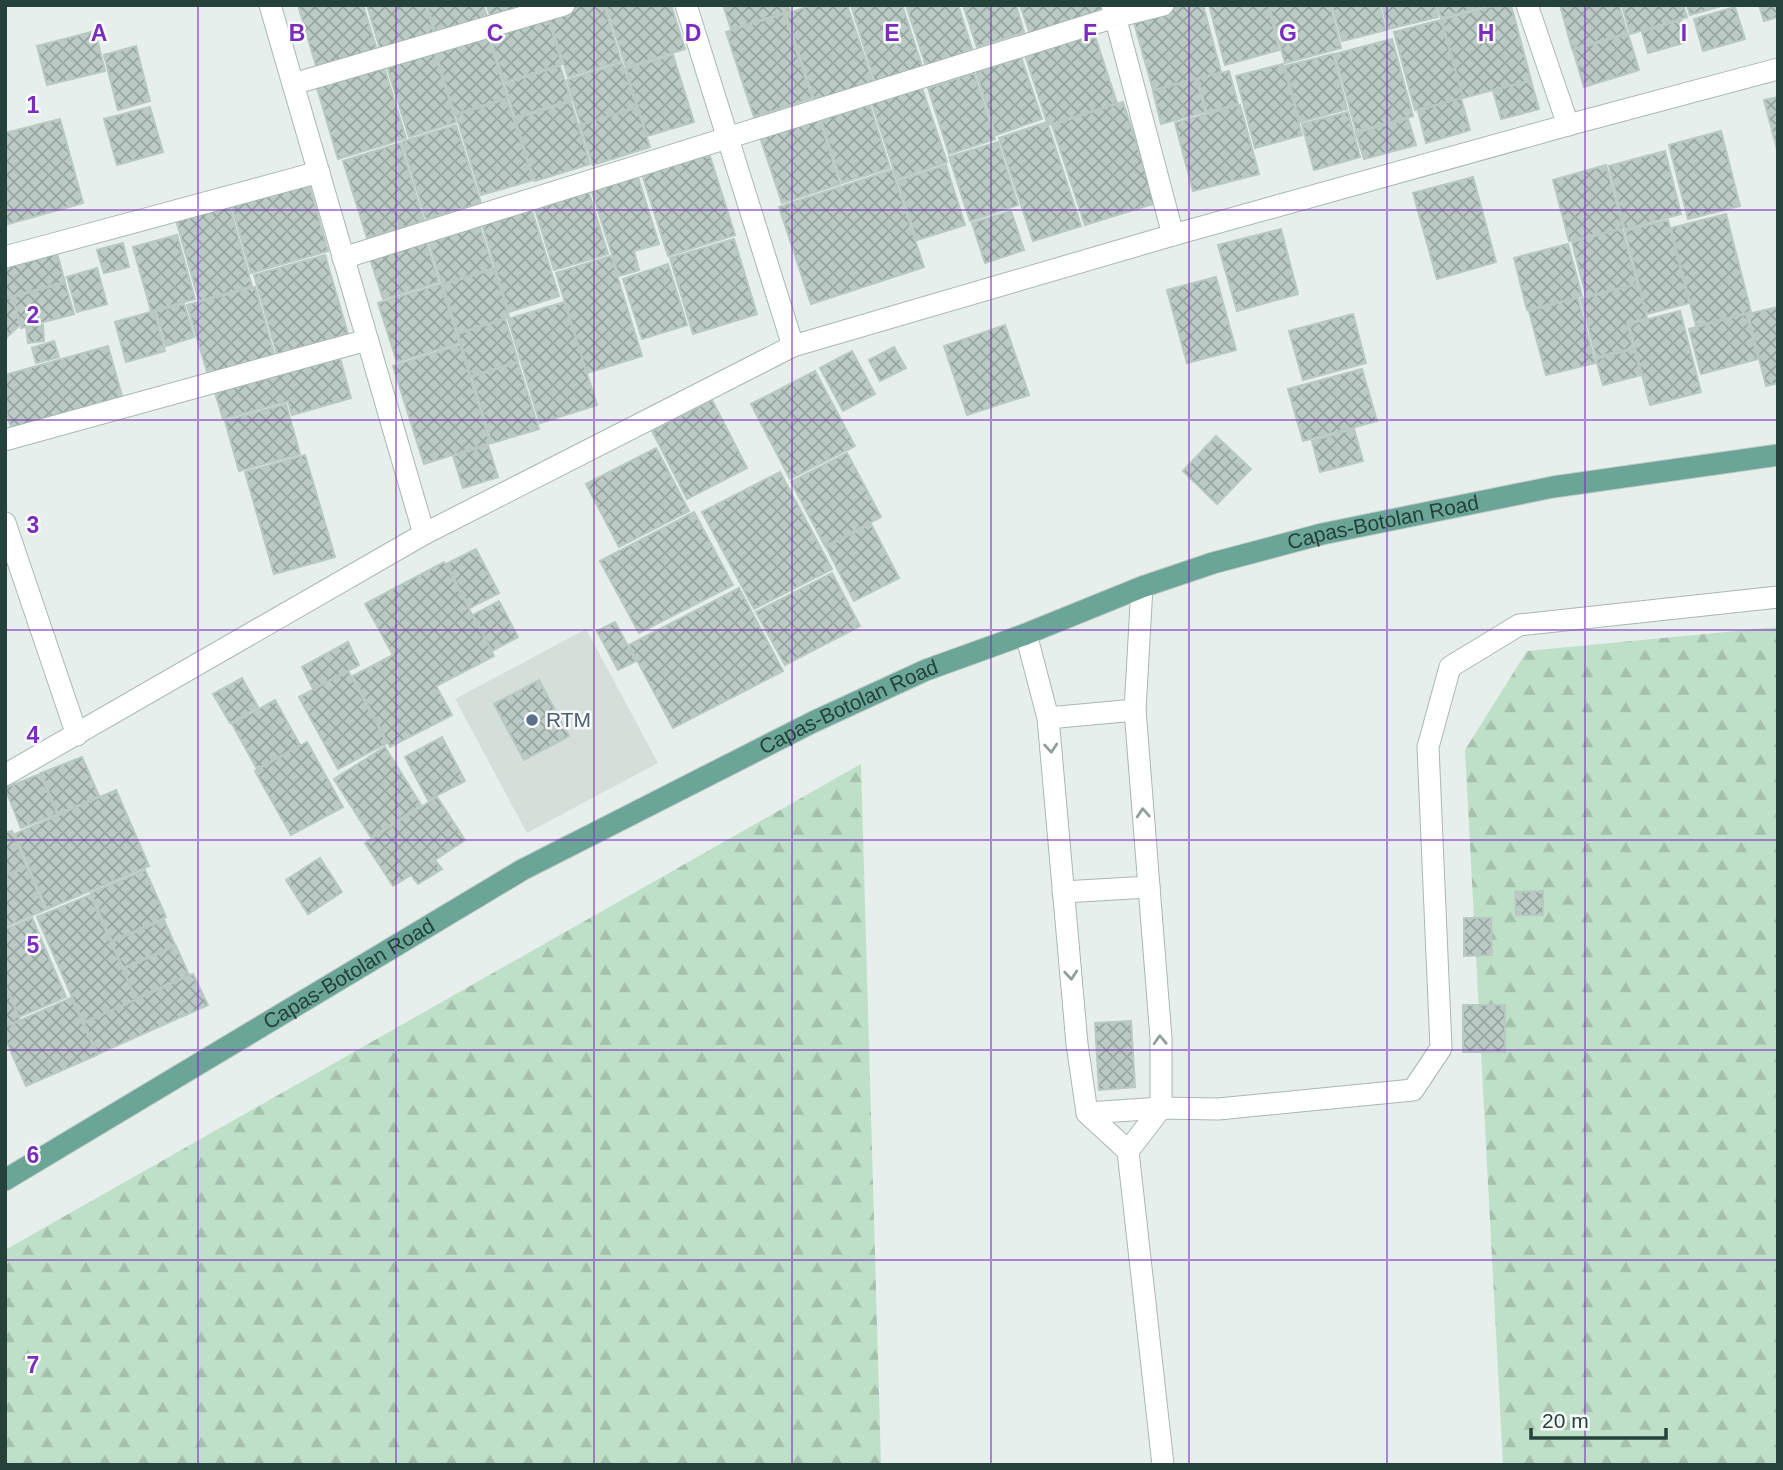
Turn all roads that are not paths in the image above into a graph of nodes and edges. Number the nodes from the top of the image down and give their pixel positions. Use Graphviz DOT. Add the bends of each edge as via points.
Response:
graph roads {
  1 [pos="270,5"];
  2 [pos="564,5"];
  3 [pos="687,5"];
  4 [pos="1163,5"];
  5 [pos="1527,5"];
  6 [pos="1114,11"];
  7 [pos="1778,69"];
  8 [pos="293,84"];
  9 [pos="1568,125"];
  10 [pos="728,139"];
  11 [pos="319,172"];
  12 [pos="1173,235"];
  13 [pos="5,257"];
  14 [pos="344,258"];
  15 [pos="367,340"];
  16 [pos="793,346"];
  17 [pos="5,440"];
  18 [pos="1778,455"];
  19 [pos="5,523"];
  20 [pos="424,534"];
  21 [pos="1142,587"];
  22 [pos="1778,597"];
  23 [pos="1026,634"];
  24 [pos="1135,710"];
  25 [pos="1048,718"];
  26 [pos="77,735"];
  27 [pos="5,775"];
  28 [pos="1149,887"];
  29 [pos="1063,892"];
  30 [pos="1161,1108"];
  31 [pos="1087,1113"];
  32 [pos="1128,1151"];
  33 [pos="5,1180"];
  34 [pos="1163,1465"];
  1 -- 8 [label="street"];
  2 -- 8 [label="street"];
  3 -- 10 [label="street"];
  4 -- 6 [label="street"];
  5 -- 9 [label="street"];
  6 -- 10 [label="street"];
  6 -- 12 [label="street"];
  7 -- 9 [label="street"];
  8 -- 11 [label="street"];
  9 -- 12 [label="street"];
  10 -- 14 [label="street"];
  10 -- 16 [label="street"];
  11 -- 13 [label="street"];
  11 -- 14 [label="street"];
  12 -- 16 [label="street"];
  14 -- 15 [label="street"];
  15 -- 17 [label="street"];
  15 -- 20 [label="street"];
  16 -- 20 [label="street"];
  18 -- 21 [label="main road, Capas-Botolan Road" via="1553,487 1322,534"];
  19 -- 26 [label="street"];
  20 -- 26 [label="street"];
  21 -- 23 [label="main road, Capas-Botolan Road"];
  21 -- 24 [label="street"];
  22 -- 30 [label="street" via="1519,625 1450,667 1428,747 1441,1048 1413,1090 1218,1109"];
  23 -- 25 [label="street"];
  23 -- 33 [label="main road, Capas-Botolan Road" via="926,670 813,722 523,870"];
  24 -- 25 [label="street"];
  28 -- 24 [label="street, one-way"];
  25 -- 29 [label="street, one-way"];
  26 -- 27 [label="street"];
  28 -- 29 [label="street"];
  30 -- 28 [label="street, one-way" via="1161,1038"];
  29 -- 31 [label="street, one-way"];
  30 -- 31 [label="street"];
  30 -- 32 [label="street"];
  31 -- 32 [label="street"];
  32 -- 34 [label="street"];
}
